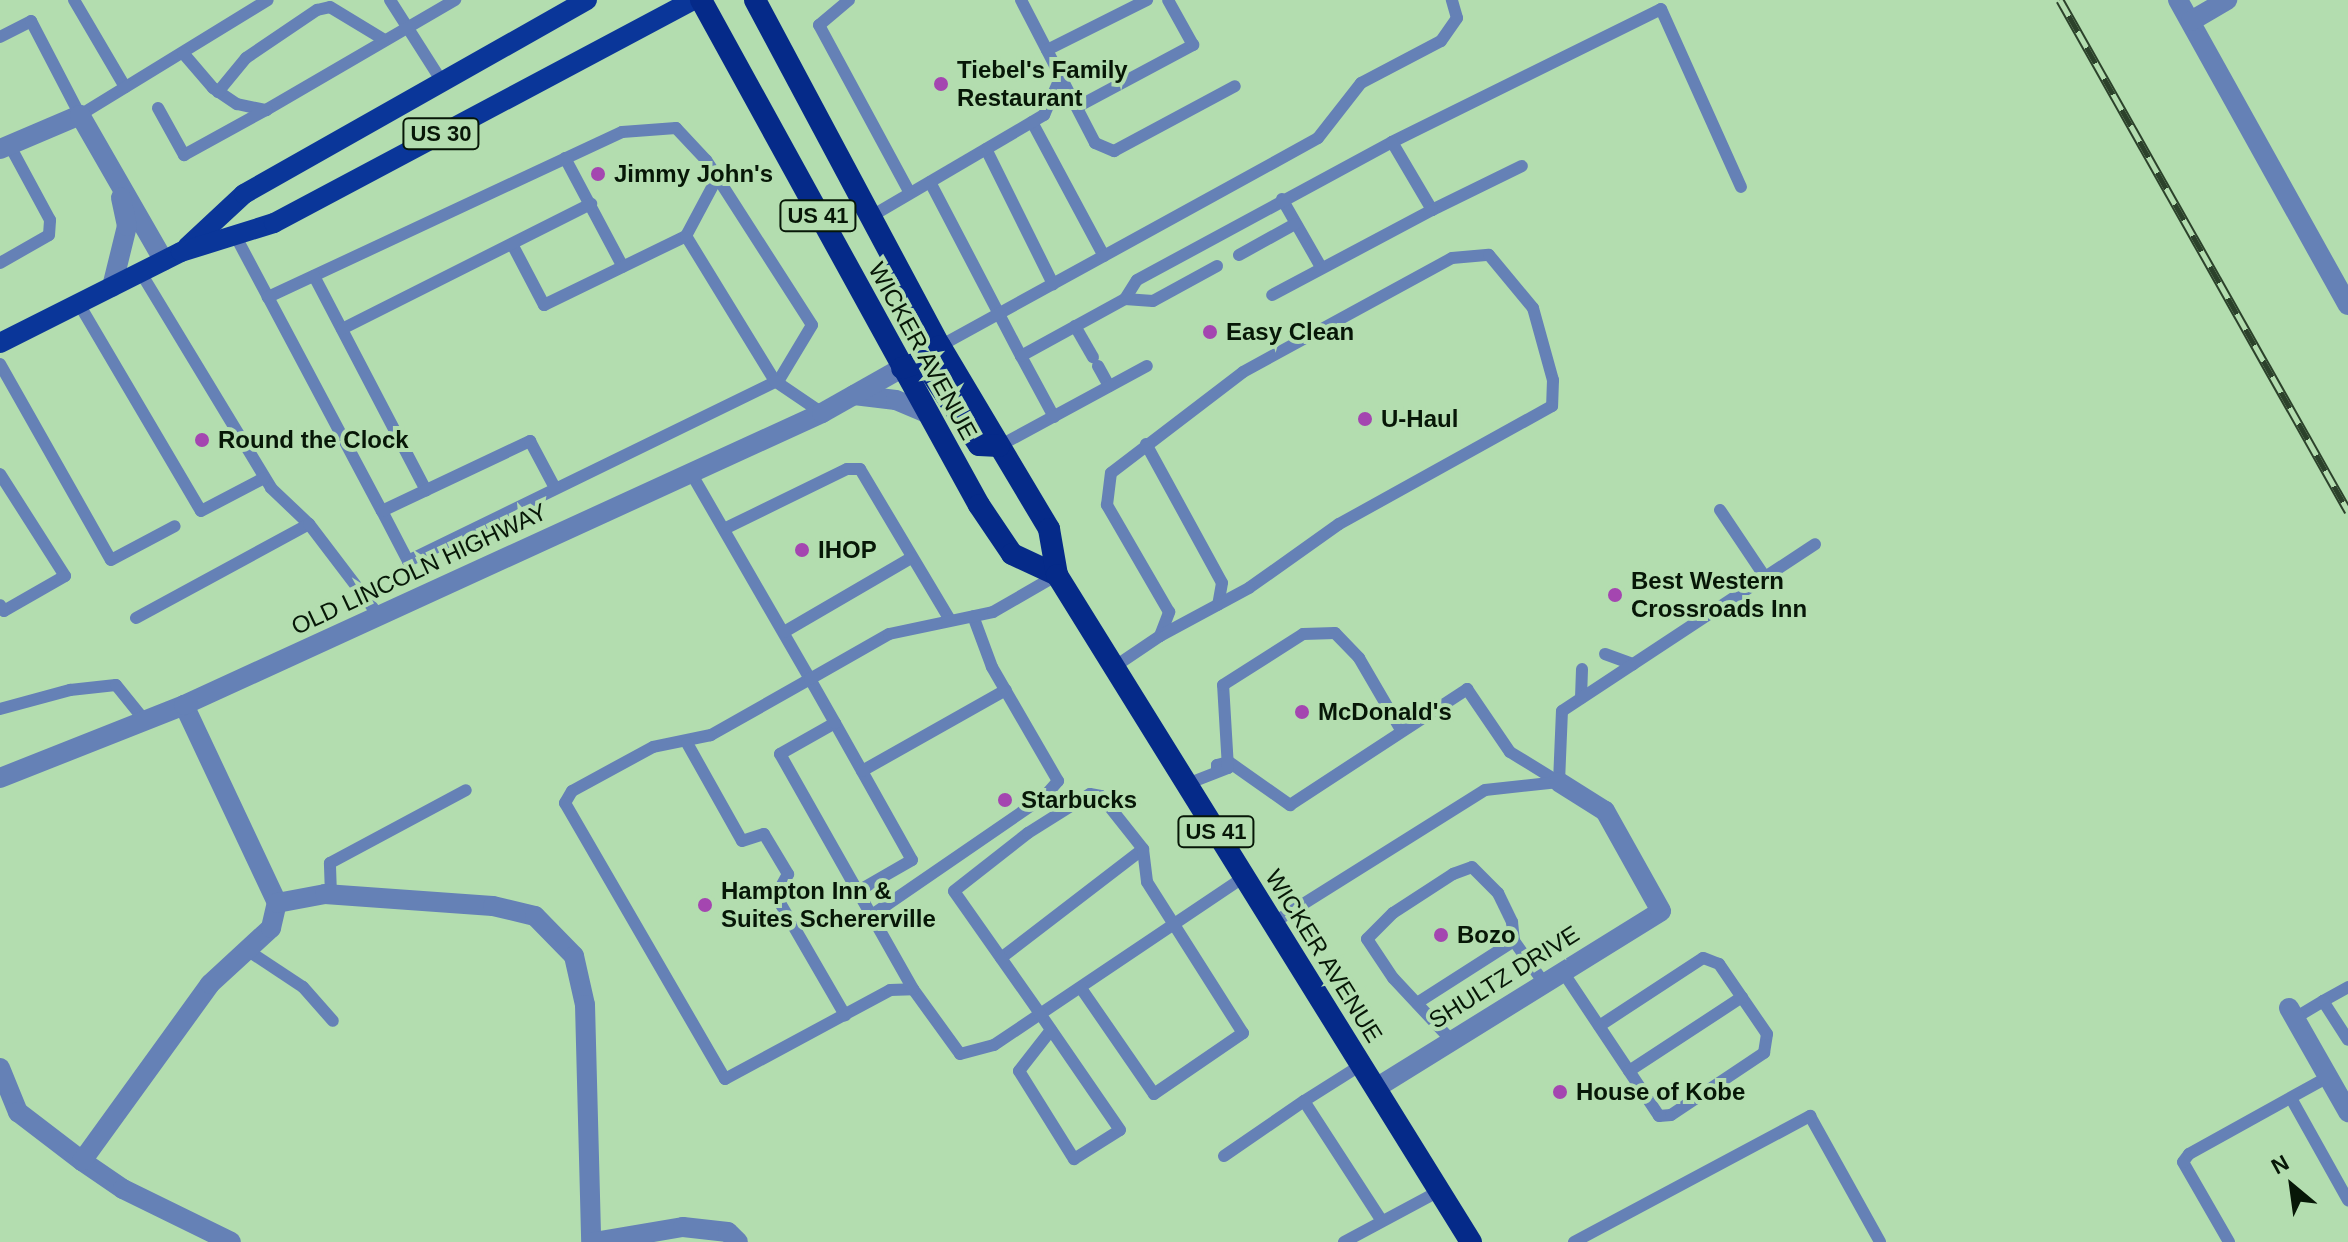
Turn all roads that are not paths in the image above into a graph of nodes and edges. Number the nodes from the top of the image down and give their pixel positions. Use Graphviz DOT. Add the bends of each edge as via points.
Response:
graph roads {
  1 [pos="74,0"];
  2 [pos="268,0"];
  3 [pos="390,0"];
  4 [pos="455,0"];
  5 [pos="587,0"];
  6 [pos="694,0"];
  7 [pos="701,0"];
  8 [pos="755,0"];
  9 [pos="849,0"];
  10 [pos="1021,0"];
  11 [pos="1147,0"];
  12 [pos="1168,0"];
  13 [pos="1452,0"];
  14 [pos="2178,0"];
  15 [pos="2227,0"];
  16 [pos="2191,21"];
  17 [pos="406,25"];
  18 [pos="0,37"];
  19 [pos="383,39"];
  20 [pos="1047,50"];
  21 [pos="183,53"];
  22 [pos="1061,76"];
  23 [pos="441,80"];
  24 [pos="1235,86"];
  25 [pos="125,87"];
  26 [pos="218,92"];
  27 [pos="1077,107"];
  28 [pos="158,108"];
  29 [pos="266,110"];
  30 [pos="80,115"];
  31 [pos="1032,122"];
  32 [pos="1392,142"];
  33 [pos="5,148"];
  34 [pos="986,149"];
  35 [pos="565,158"];
  36 [pos="1522,166"];
  37 [pos="117,178"];
  38 [pos="717,178"];
  39 [pos="930,182"];
  40 [pos="1741,187"];
  41 [pos="910,193"];
  42 [pos="1282,199"];
  43 [pos="591,204"];
  44 [pos="1432,210"];
  45 [pos="870,217"];
  46 [pos="1295,224"];
  47 [pos="235,235"];
  48 [pos="686,236"];
  49 [pos="512,244"];
  50 [pos="1239,255"];
  51 [pos="1104,256"];
  52 [pos="173,257"];
  53 [pos="0,263"];
  54 [pos="1217,266"];
  55 [pos="623,267"];
  56 [pos="1321,267"];
  57 [pos="141,273"];
  58 [pos="314,276"];
  59 [pos="1053,284"];
  60 [pos="112,287"];
  61 [pos="1272,295"];
  62 [pos="268,297"];
  63 [pos="1125,299"];
  64 [pos="79,304"];
  65 [pos="2348,305"];
  66 [pos="999,314"];
  67 [pos="1075,326"];
  68 [pos="342,329"];
  69 [pos="0,343"];
  70 [pos="940,346"];
  71 [pos="1021,356"];
  72 [pos="0,364"];
  73 [pos="1147,366"];
  74 [pos="902,368"];
  75 [pos="775,381"];
  76 [pos="1109,386"];
  77 [pos="854,395"];
  78 [pos="822,413"];
  79 [pos="929,414"];
  80 [pos="1054,417"];
  81 [pos="1146,444"];
  82 [pos="999,446"];
  83 [pos="691,473"];
  84 [pos="0,474"];
  85 [pos="264,478"];
  86 [pos="555,488"];
  87 [pos="426,490"];
  88 [pos="1720,510"];
  89 [pos="382,511"];
  90 [pos="309,524"];
  91 [pos="175,526"];
  92 [pos="724,529"];
  93 [pos="1815,544"];
  94 [pos="911,558"];
  95 [pos="1057,575"];
  96 [pos="1765,577"];
  97 [pos="0,605"];
  98 [pos="1218,605"];
  99 [pos="379,616"];
  100 [pos="973,616"];
  101 [pos="136,618"];
  102 [pos="950,620"];
  103 [pos="784,632"];
  104 [pos="1160,636"];
  105 [pos="1605,654"];
  106 [pos="1633,664"];
  107 [pos="1114,667"];
  108 [pos="1582,669"];
  109 [pos="810,679"];
  110 [pos="1006,690"];
  111 [pos="1581,698"];
  112 [pos="184,705"];
  113 [pos="0,709"];
  114 [pos="145,721"];
  115 [pos="835,723"];
  116 [pos="1401,730"];
  117 [pos="687,743"];
  118 [pos="1229,762"];
  119 [pos="862,771"];
  120 [pos="0,778"];
  121 [pos="1559,782"];
  122 [pos="1187,784"];
  123 [pos="466,790"];
  124 [pos="1143,849"];
  125 [pos="1244,877"];
  126 [pos="858,891"];
  127 [pos="331,895"];
  128 [pos="277,903"];
  129 [pos="872,915"];
  130 [pos="1273,923"];
  131 [pos="1173,925"];
  132 [pos="1514,941"];
  133 [pos="247,950"];
  134 [pos="1001,958"];
  135 [pos="1563,972"];
  136 [pos="1544,983"];
  137 [pos="2348,987"];
  138 [pos="1081,988"];
  139 [pos="913,989"];
  140 [pos="1742,997"];
  141 [pos="2323,1001"];
  142 [pos="1417,1003"];
  143 [pos="2292,1013"];
  144 [pos="845,1015"];
  145 [pos="1041,1015"];
  146 [pos="333,1021"];
  147 [pos="1599,1026"];
  148 [pos="1051,1030"];
  149 [pos="2348,1040"];
  150 [pos="1452,1041"];
  151 [pos="1361,1065"];
  152 [pos="0,1068"];
  153 [pos="1629,1071"];
  154 [pos="2328,1077"];
  155 [pos="1376,1088"];
  156 [pos="2292,1100"];
  157 [pos="1304,1101"];
  158 [pos="2348,1112"];
  159 [pos="1224,1156"];
  160 [pos="82,1161"];
  161 [pos="1439,1191"];
  162 [pos="2348,1200"];
  163 [pos="1382,1221"];
  164 [pos="1461,1239"];
  165 [pos="1580,1241"];
  166 [pos="231,1242"];
  167 [pos="592,1242"];
  168 [pos="738,1242"];
  169 [pos="1344,1242"];
  170 [pos="1880,1242"];
  171 [pos="2229,1242"];
  1 -- 25 [label="lane"];
  2 -- 21 [label="lane"];
  3 -- 17 [label="lane"];
  4 -- 17 [label="lane"];
  5 -- 23 [label="main road, US 30"];
  6 -- 47 [label="main road, US 30" via="274,223"];
  7 -- 74 [label="highway, WICKER AVENUE / US 41"];
  8 -- 45 [label="highway, WICKER AVENUE / US 41"];
  9 -- 41 [label="lane" via="819,25"];
  10 -- 20 [label="lane"];
  11 -- 20 [label="lane"];
  12 -- 27 [label="lane" via="1193,45"];
  13 -- 51 [label="lane" via="1457,18 1441,41 1361,83 1318,138"];
  14 -- 16 [label="street"];
  15 -- 16 [label="street"];
  16 -- 65 [label="street"];
  17 -- 19 [label="lane"];
  17 -- 23 [label="lane"];
  18 -- 30 [label="lane" via="31,21"];
  19 -- 26 [label="lane" via="330,7 317,10 246,58"];
  19 -- 29 [label="lane"];
  20 -- 22 [label="lane"];
  21 -- 25 [label="lane"];
  21 -- 26 [label="lane"];
  22 -- 27 [label="lane"];
  22 -- 31 [label="lane" via="1044,115"];
  23 -- 52 [label="main road, US 30" via="244,194"];
  24 -- 27 [label="lane" via="1114,151 1095,143"];
  25 -- 30 [label="lane"];
  26 -- 29 [label="lane" via="237,104"];
  28 -- 29 [label="lane" via="184,155"];
  30 -- 33 [label="street"];
  30 -- 37 [label="street"];
  31 -- 34 [label="lane"];
  31 -- 51 [label="lane"];
  32 -- 40 [label="lane" via="1661,9"];
  32 -- 42 [label="lane"];
  32 -- 44 [label="lane"];
  33 -- 53 [label="lane" via="50,220 49,235"];
  34 -- 39 [label="lane"];
  34 -- 59 [label="lane"];
  35 -- 38 [label="lane" via="622,132 676,128"];
  35 -- 43 [label="lane"];
  35 -- 58 [label="lane"];
  36 -- 44 [label="lane"];
  37 -- 52 [label="street"];
  37 -- 60 [label="street" via="127,226"];
  38 -- 48 [label="lane"];
  38 -- 75 [label="lane" via="812,325"];
  39 -- 41 [label="lane"];
  39 -- 66 [label="lane"];
  41 -- 45 [label="lane"];
  42 -- 46 [label="lane"];
  42 -- 63 [label="lane" via="1137,280"];
  43 -- 49 [label="lane"];
  43 -- 55 [label="lane"];
  44 -- 56 [label="lane"];
  45 -- 70 [label="highway, WICKER AVENUE / US 41"];
  46 -- 50 [label="lane"];
  46 -- 56 [label="lane"];
  47 -- 52 [label="main road, US 30"];
  47 -- 62 [label="lane"];
  48 -- 55 [label="lane"];
  48 -- 75 [label="lane"];
  49 -- 55 [label="lane" via="544,305"];
  49 -- 68 [label="lane"];
  51 -- 59 [label="lane"];
  52 -- 57 [label="main road, US 30"];
  54 -- 63 [label="lane" via="1153,301"];
  56 -- 61 [label="lane"];
  57 -- 60 [label="main road, US 30"];
  57 -- 85 [label="lane"];
  58 -- 62 [label="lane"];
  58 -- 68 [label="lane"];
  59 -- 66 [label="lane"];
  60 -- 64 [label="main road, US 30"];
  62 -- 89 [label="lane"];
  63 -- 67 [label="lane"];
  64 -- 69 [label="main road, US 30"];
  64 -- 85 [label="lane" via="201,511"];
  66 -- 70 [label="lane"];
  66 -- 71 [label="lane"];
  67 -- 71 [label="lane"];
  67 -- 76 [label="lane"];
  68 -- 87 [label="lane"];
  70 -- 82 [label="highway, WICKER AVENUE / US 41"];
  71 -- 80 [label="lane"];
  72 -- 91 [label="lane" via="111,560"];
  73 -- 76 [label="lane"];
  74 -- 77 [label="street, OLD LINCOLN HIGHWAY"];
  74 -- 79 [label="highway, WICKER AVENUE / US 41"];
  74 -- 82 [label="highway" via="923,361 979,445"];
  75 -- 78 [label="lane"];
  75 -- 86 [label="lane"];
  76 -- 80 [label="lane"];
  77 -- 78 [label="street, OLD LINCOLN HIGHWAY"];
  77 -- 79 [label="street" via="896,400"];
  78 -- 83 [label="street, OLD LINCOLN HIGHWAY"];
  79 -- 95 [label="highway, WICKER AVENUE / US 41" via="1012,554"];
  80 -- 82 [label="lane"];
  81 -- 98 [label="lane" via="1222,583"];
  81 -- 98 [label="lane" via="1243,372 1452,258 1489,255 1533,308 1553,380 1552,406 1339,524"];
  81 -- 104 [label="lane" via="1111,473 1107,505 1169,612"];
  82 -- 95 [label="highway, WICKER AVENUE / US 41" via="1049,529"];
  83 -- 92 [label="lane"];
  83 -- 99 [label="street, OLD LINCOLN HIGHWAY"];
  84 -- 97 [label="lane" via="65,576 4,611"];
  85 -- 90 [label="lane"];
  86 -- 87 [label="lane" via="530,441"];
  86 -- 89 [label="lane" via="408,561"];
  87 -- 89 [label="lane"];
  88 -- 96 [label="lane"];
  90 -- 99 [label="lane"];
  90 -- 101 [label="lane"];
  92 -- 94 [label="lane" via="847,469 860,469"];
  92 -- 103 [label="lane"];
  93 -- 96 [label="lane"];
  94 -- 102 [label="lane"];
  94 -- 103 [label="lane"];
  95 -- 100 [label="lane" via="993,612"];
  95 -- 107 [label="highway, WICKER AVENUE / US 41"];
  96 -- 106 [label="lane"];
  98 -- 104 [label="lane"];
  99 -- 112 [label="street, OLD LINCOLN HIGHWAY"];
  100 -- 102 [label="lane"];
  100 -- 110 [label="lane"];
  102 -- 109 [label="lane" via="889,634"];
  103 -- 109 [label="lane"];
  104 -- 107 [label="lane"];
  105 -- 106 [label="lane"];
  106 -- 111 [label="lane"];
  107 -- 122 [label="highway, WICKER AVENUE / US 41"];
  108 -- 111 [label="lane"];
  109 -- 115 [label="lane"];
  109 -- 117 [label="lane"];
  110 -- 119 [label="lane"];
  110 -- 129 [label="lane" via="1058,781 1045,796"];
  111 -- 121 [label="lane" via="1562,711"];
  112 -- 114 [label="street, OLD LINCOLN HIGHWAY"];
  112 -- 128 [label="street"];
  113 -- 114 [label="lane" via="70,690 116,685"];
  114 -- 120 [label="street, OLD LINCOLN HIGHWAY"];
  115 -- 119 [label="lane"];
  115 -- 126 [label="lane" via="780,754"];
  116 -- 118 [label="lane" via="1290,805"];
  116 -- 118 [label="lane" via="1359,658 1335,633 1303,634 1223,685"];
  116 -- 121 [label="lane" via="1467,689 1510,752"];
  117 -- 144 [label="lane" via="742,841 764,834 788,874 776,896"];
  117 -- 144 [label="lane" via="653,747 572,791 565,803 725,1079"];
  118 -- 122 [label="lane" via="1228,768"];
  119 -- 126 [label="lane" via="912,860"];
  121 -- 130 [label="lane" via="1485,790"];
  121 -- 135 [label="street, SHULTZ DRIVE" via="1605,811 1661,911"];
  122 -- 125 [label="highway, WICKER AVENUE / US 41"];
  123 -- 127 [label="lane" via="330,863"];
  124 -- 131 [label="lane" via="1147,882"];
  124 -- 134 [label="lane"];
  124 -- 134 [label="lane" via="1101,796 1090,794 990,861 954,891"];
  125 -- 130 [label="highway, WICKER AVENUE / US 41"];
  125 -- 131 [label="lane"];
  126 -- 129 [label="lane"];
  127 -- 128 [label="street"];
  127 -- 167 [label="street" via="493,906 535,916 574,956 585,1005"];
  128 -- 133 [label="street" via="271,928"];
  129 -- 139 [label="lane"];
  130 -- 151 [label="highway, WICKER AVENUE / US 41"];
  131 -- 138 [label="lane"];
  131 -- 138 [label="lane" via="1243,1033 1154,1094"];
  132 -- 136 [label="lane"];
  132 -- 142 [label="lane"];
  132 -- 142 [label="lane" via="1512,922 1498,893 1472,867 1453,874 1393,913 1367,939"];
  133 -- 146 [label="lane" via="303,987"];
  133 -- 160 [label="street" via="210,984"];
  134 -- 145 [label="lane"];
  135 -- 136 [label="street, SHULTZ DRIVE"];
  135 -- 147 [label="lane"];
  136 -- 150 [label="street, SHULTZ DRIVE"];
  137 -- 141 [label="lane"];
  138 -- 145 [label="lane"];
  139 -- 144 [label="lane" via="890,990"];
  139 -- 145 [label="lane" via="960,1054 994,1045"];
  140 -- 147 [label="lane" via="1719,964 1703,958"];
  140 -- 153 [label="lane"];
  140 -- 153 [label="lane" via="1767,1034 1764,1053 1671,1115 1659,1116"];
  141 -- 143 [label="lane"];
  141 -- 149 [label="lane"];
  142 -- 150 [label="lane"];
  143 -- 154 [label="street"];
  145 -- 148 [label="lane"];
  147 -- 153 [label="lane"];
  148 -- 148 [label="lane" via="1120,1130 1074,1159 1019,1071"];
  150 -- 155 [label="street, SHULTZ DRIVE"];
  151 -- 155 [label="highway, WICKER AVENUE / US 41"];
  151 -- 157 [label="lane"];
  152 -- 160 [label="street" via="18,1112"];
  154 -- 156 [label="lane"];
  154 -- 158 [label="street"];
  155 -- 161 [label="highway, WICKER AVENUE / US 41"];
  156 -- 162 [label="lane"];
  156 -- 171 [label="lane" via="2183,1162"];
  157 -- 159 [label="lane"];
  157 -- 163 [label="lane"];
  160 -- 166 [label="street" via="123,1189"];
  161 -- 163 [label="lane"];
  161 -- 164 [label="highway, WICKER AVENUE / US 41"];
  163 -- 169 [label="lane"];
  165 -- 170 [label="lane" via="1810,1116"];
  167 -- 168 [label="street" via="683,1227 728,1232"];
}
